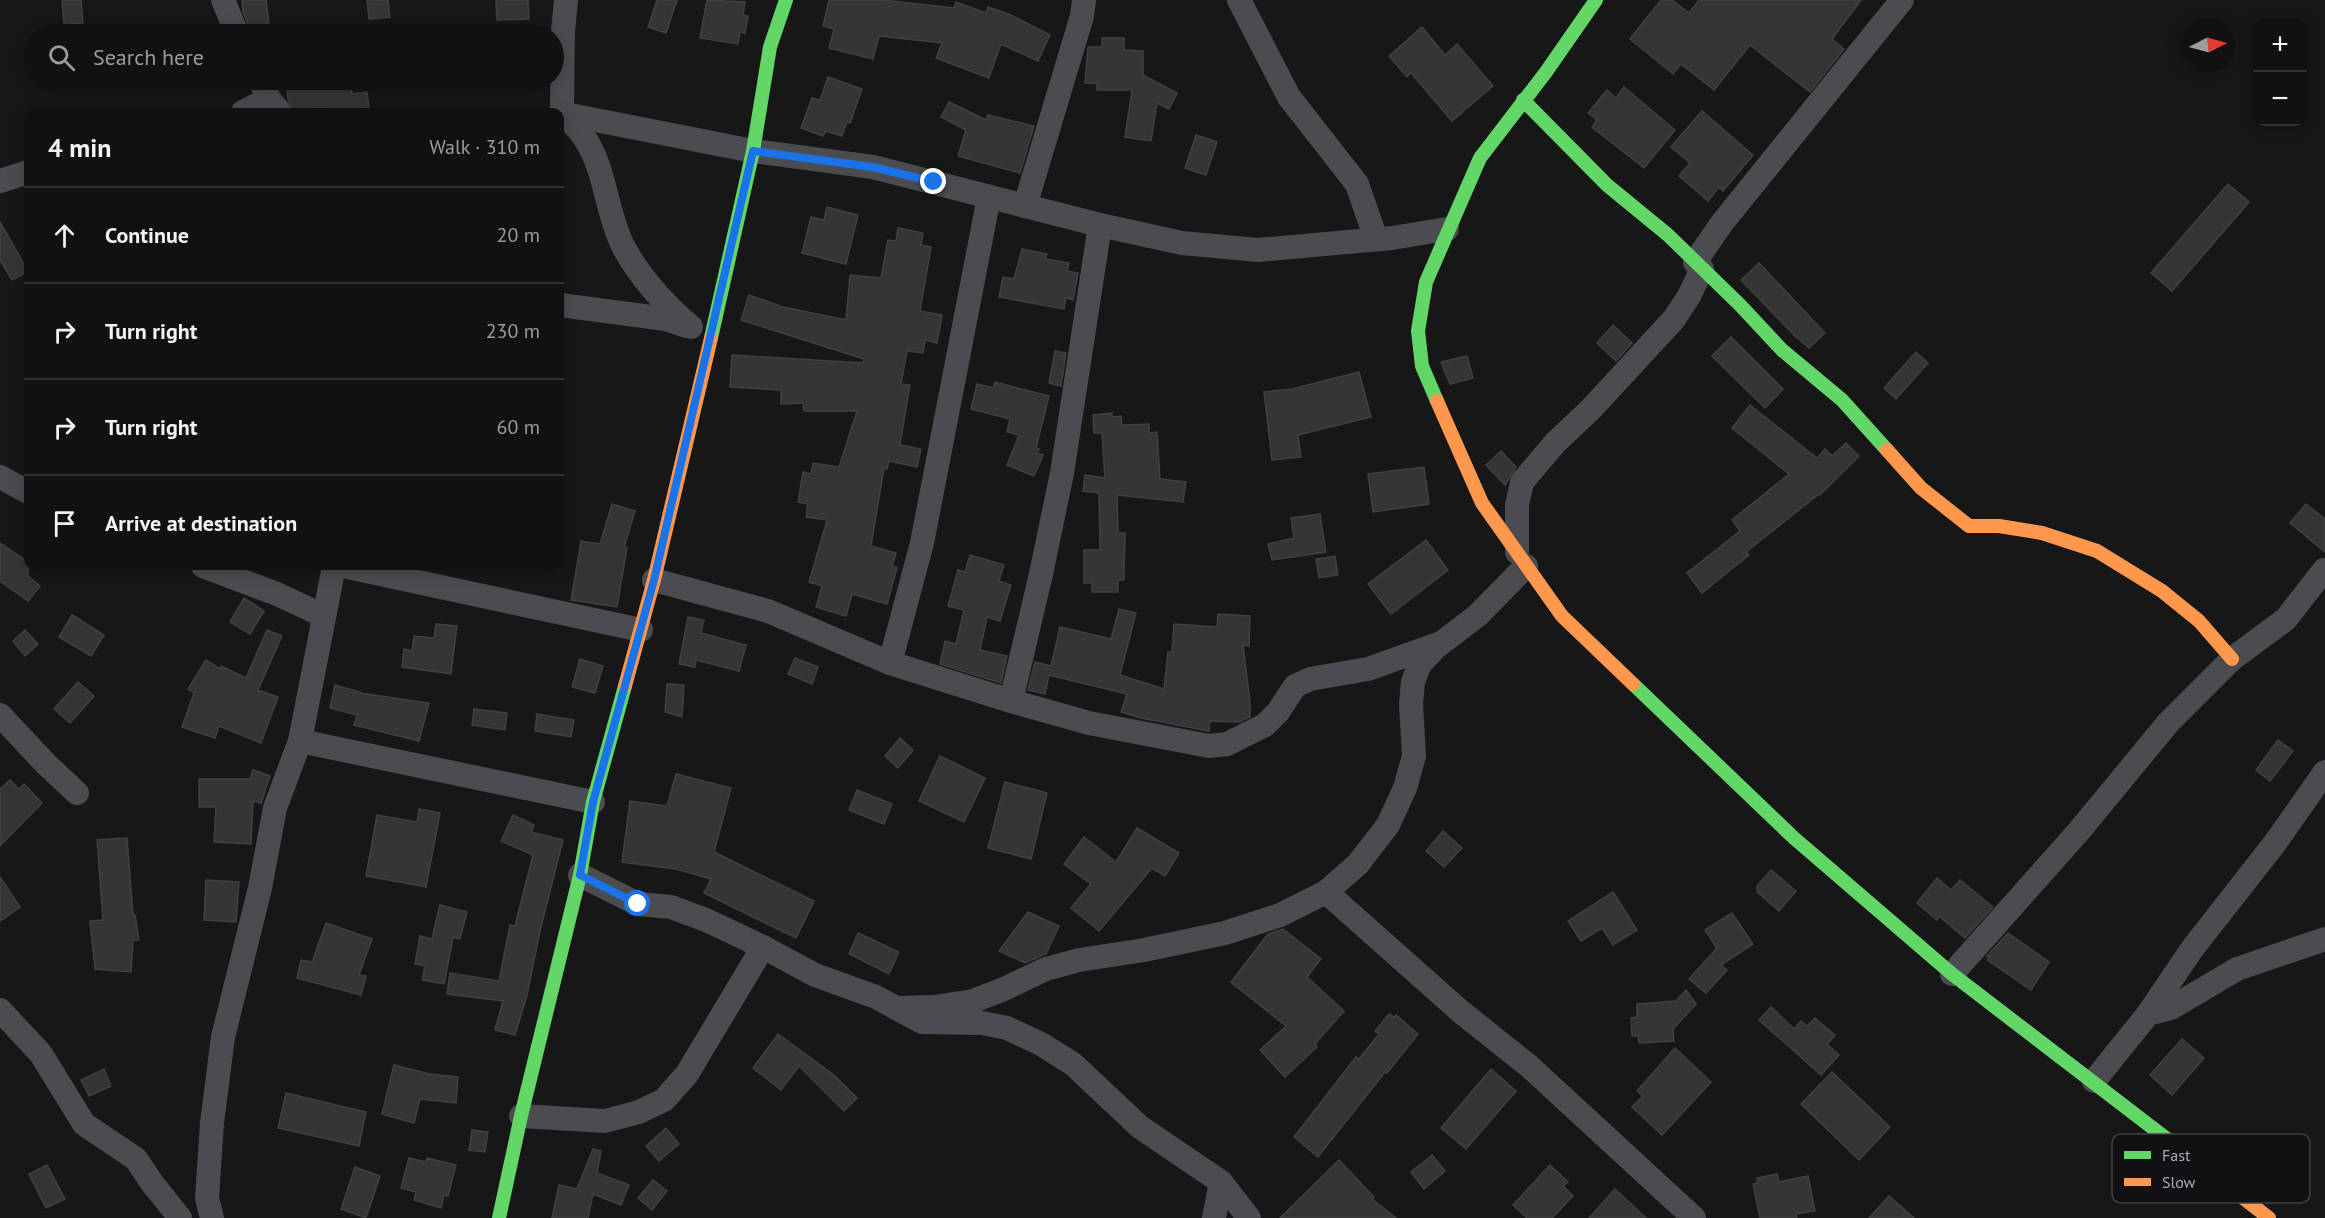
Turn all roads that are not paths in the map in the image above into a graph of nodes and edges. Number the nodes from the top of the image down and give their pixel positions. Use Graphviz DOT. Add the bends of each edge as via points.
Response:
graph roads {
  1 [pos="224,0"];
  2 [pos="566,0"];
  3 [pos="786,0"];
  4 [pos="1084,0"];
  5 [pos="1239,0"];
  6 [pos="1596,0"];
  7 [pos="1902,0"];
  8 [pos="233,24"];
  9 [pos="564,24"];
  10 [pos="562,90"];
  11 [pos="269,97"];
  12 [pos="1523,100"];
  13 [pos="250,108"];
  14 [pos="561,108"];
  15 [pos="564,114"];
  16 [pos="564,116"];
  17 [pos="753,151"];
  18 [pos="24,173"];
  19 [pos="0,181"];
  20 [pos="990,197"];
  21 [pos="1025,206"];
  22 [pos="1100,225"];
  23 [pos="1448,230"];
  24 [pos="1376,239"];
  25 [pos="1698,265"];
  26 [pos="564,306"];
  27 [pos="691,327"];
  28 [pos="710,342"];
  29 [pos="0,477"];
  30 [pos="24,490"];
  31 [pos="1522,559"];
  32 [pos="214,570"];
  33 [pos="333,570"];
  34 [pos="362,570"];
  35 [pos="2324,570"];
  36 [pos="654,580"];
  37 [pos="324,616"];
  38 [pos="641,630"];
  39 [pos="1443,643"];
  40 [pos="2232,659"];
  41 [pos="890,663"];
  42 [pos="1011,701"];
  43 [pos="0,715"];
  44 [pos="300,741"];
  45 [pos="2325,772"];
  46 [pos="77,793"];
  47 [pos="593,802"];
  48 [pos="580,875"];
  49 [pos="1326,892"];
  50 [pos="2325,939"];
  51 [pos="764,947"];
  52 [pos="1952,974"];
  53 [pos="896,1008"];
  54 [pos="0,1010"];
  55 [pos="2148,1014"];
  56 [pos="2094,1081"];
  57 [pos="521,1116"];
  58 [pos="2162,1134"];
  59 [pos="1221,1182"];
  60 [pos="2250,1203"];
  61 [pos="180,1218"];
  62 [pos="212,1218"];
  63 [pos="499,1218"];
  64 [pos="1214,1218"];
  65 [pos="1249,1218"];
  66 [pos="1694,1218"];
  67 [pos="2269,1218"];
  1 -- 8 [label="street"];
  2 -- 9 [label="street"];
  3 -- 17 [label="street" via="770,47"];
  4 -- 21 [label="street"];
  5 -- 24 [label="street" via="1289,97 1358,184"];
  6 -- 12 [label="street"];
  7 -- 25 [label="street" via="1722,223"];
  10 -- 14 [label="street"];
  11 -- 13 [label="street"];
  12 -- 23 [label="street" via="1480,158"];
  12 -- 25 [label="street" via="1607,185"];
  15 -- 17 [label="street"];
  16 -- 27 [label="street" via="585,137 622,245 648,285"];
  17 -- 20 [label="street" via="873,167"];
  17 -- 28 [label="street"];
  18 -- 19 [label="street"];
  20 -- 21 [label="street"];
  20 -- 41 [label="street" via="922,543"];
  21 -- 22 [label="street"];
  22 -- 24 [label="street" via="1218,248 1258,250"];
  22 -- 42 [label="street" via="1062,473"];
  23 -- 24 [label="street"];
  23 -- 31 [label="street" via="1426,282 1418,331 1422,366 1482,503"];
  25 -- 31 [label="street" via="1689,296 1674,319 1522,482 1517,505"];
  25 -- 40 [label="street" via="1782,350 1842,400 1921,488 1954,515 1969,526 2042,533 2097,551 2162,591 2199,621"];
  26 -- 27 [label="street" via="666,319"];
  27 -- 28 [label="street"];
  28 -- 36 [label="street"];
  29 -- 30 [label="street"];
  31 -- 39 [label="street" via="1478,615"];
  31 -- 52 [label="street" via="1562,616 1794,838"];
  32 -- 37 [label="street"];
  33 -- 37 [label="street"];
  34 -- 38 [label="street"];
  35 -- 40 [label="street" via="2286,619"];
  36 -- 38 [label="street"];
  36 -- 41 [label="street" via="768,611"];
  37 -- 44 [label="street"];
  38 -- 47 [label="street"];
  39 -- 42 [label="street" via="1368,669 1310,679 1295,686 1265,725 1227,744 1209,746 1119,730"];
  39 -- 49 [label="street" via="1420,664 1413,682 1414,756 1388,825 1358,864"];
  40 -- 52 [label="street" via="2168,723"];
  41 -- 42 [label="street"];
  43 -- 46 [label="street"];
  44 -- 47 [label="street"];
  44 -- 62 [label="street" via="275,808 258,898 223,1037 207,1197"];
  45 -- 55 [label="street"];
  47 -- 48 [label="street"];
  48 -- 51 [label="street" via="638,904 671,907"];
  48 -- 57 [label="street"];
  49 -- 53 [label="street" via="1280,915 1226,933 1079,960 1046,969 973,1001"];
  49 -- 66 [label="street" via="1460,1011 1529,1066"];
  50 -- 55 [label="street" via="2237,969 2171,1008"];
  51 -- 53 [label="street" via="815,975"];
  51 -- 57 [label="street" via="687,1074 664,1100 605,1121"];
  52 -- 56 [label="street"];
  53 -- 59 [label="street" via="922,1022 982,1023 1007,1028 1041,1044 1073,1064 1140,1127"];
  54 -- 61 [label="street" via="41,1054 84,1124 136,1159"];
  55 -- 56 [label="street"];
  56 -- 58 [label="street"];
  57 -- 63 [label="street"];
  59 -- 64 [label="street"];
  59 -- 65 [label="street"];
  60 -- 67 [label="street"];
}
